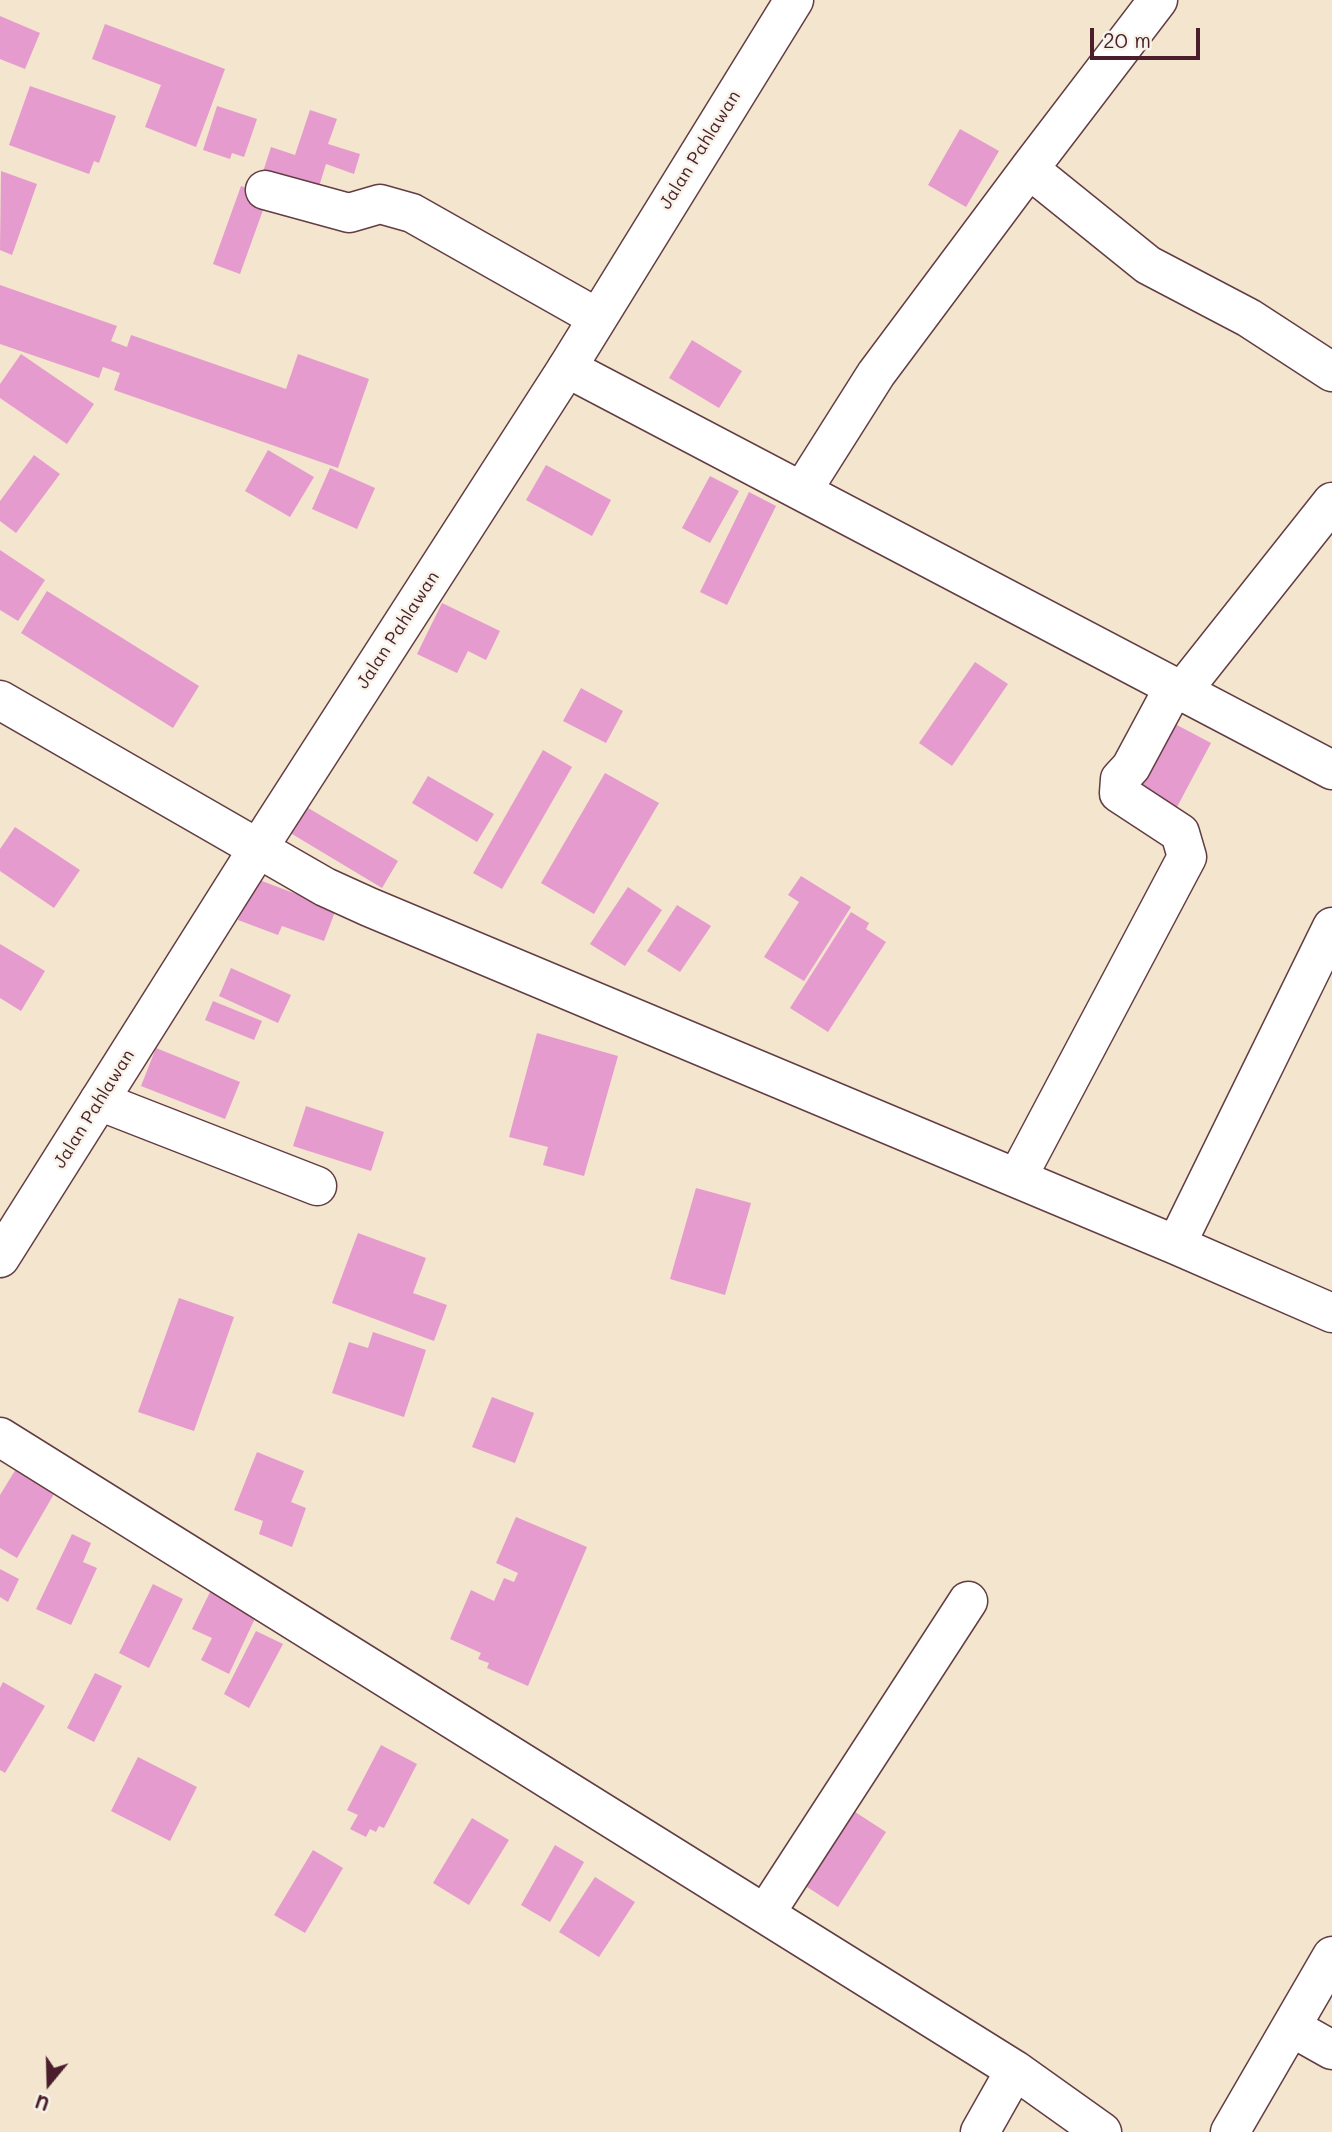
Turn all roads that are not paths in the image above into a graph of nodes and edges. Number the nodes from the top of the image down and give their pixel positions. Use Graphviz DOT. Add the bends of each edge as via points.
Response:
graph roads {
  1 [pos="794,0"];
  2 [pos="1158,0"];
  3 [pos="1029,169"];
  4 [pos="265,190"];
  5 [pos="596,317"];
  6 [pos="567,368"];
  7 [pos="1332,372"];
  8 [pos="802,491"];
  9 [pos="1332,502"];
  10 [pos="1178,689"];
  11 [pos="0,700"];
  12 [pos="1332,770"];
  13 [pos="259,847"];
  14 [pos="1332,927"];
  15 [pos="99,1101"];
  16 [pos="1017,1178"];
  17 [pos="317,1186"];
  18 [pos="1177,1245"];
  19 [pos="0,1258"];
  20 [pos="1332,1313"];
  21 [pos="0,1437"];
  22 [pos="968,1601"];
  23 [pos="765,1913"];
  24 [pos="1332,1956"];
  25 [pos="1291,2027"];
  26 [pos="1332,2050"];
  27 [pos="1015,2070"];
  28 [pos="980,2132"];
  29 [pos="1102,2132"];
  30 [pos="1230,2132"];
  1 -- 5 [label="main road, Jalan Pahlawan"];
  2 -- 3 [label="main road"];
  3 -- 7 [label="main road" via="1148,265 1249,318"];
  3 -- 8 [label="main road" via="876,374"];
  4 -- 5 [label="main road" via="349,213 380,204 412,213"];
  5 -- 6 [label="main road, Jalan Pahlawan"];
  6 -- 8 [label="main road"];
  6 -- 13 [label="main road, Jalan Pahlawan"];
  8 -- 10 [label="main road"];
  9 -- 10 [label="main road"];
  10 -- 12 [label="main road"];
  10 -- 16 [label="main road" via="1120,779 1119,793 1180,833 1187,857"];
  11 -- 13 [label="main road"];
  13 -- 15 [label="main road, Jalan Pahlawan"];
  13 -- 16 [label="main road" via="369,907"];
  14 -- 18 [label="main road"];
  15 -- 17 [label="main road"];
  15 -- 19 [label="main road, Jalan Pahlawan"];
  16 -- 18 [label="main road"];
  18 -- 20 [label="main road"];
  21 -- 23 [label="main road"];
  22 -- 23 [label="main road"];
  23 -- 27 [label="main road"];
  24 -- 25 [label="main road"];
  25 -- 26 [label="main road"];
  25 -- 30 [label="main road"];
  27 -- 28 [label="main road"];
  27 -- 29 [label="main road"];
}
